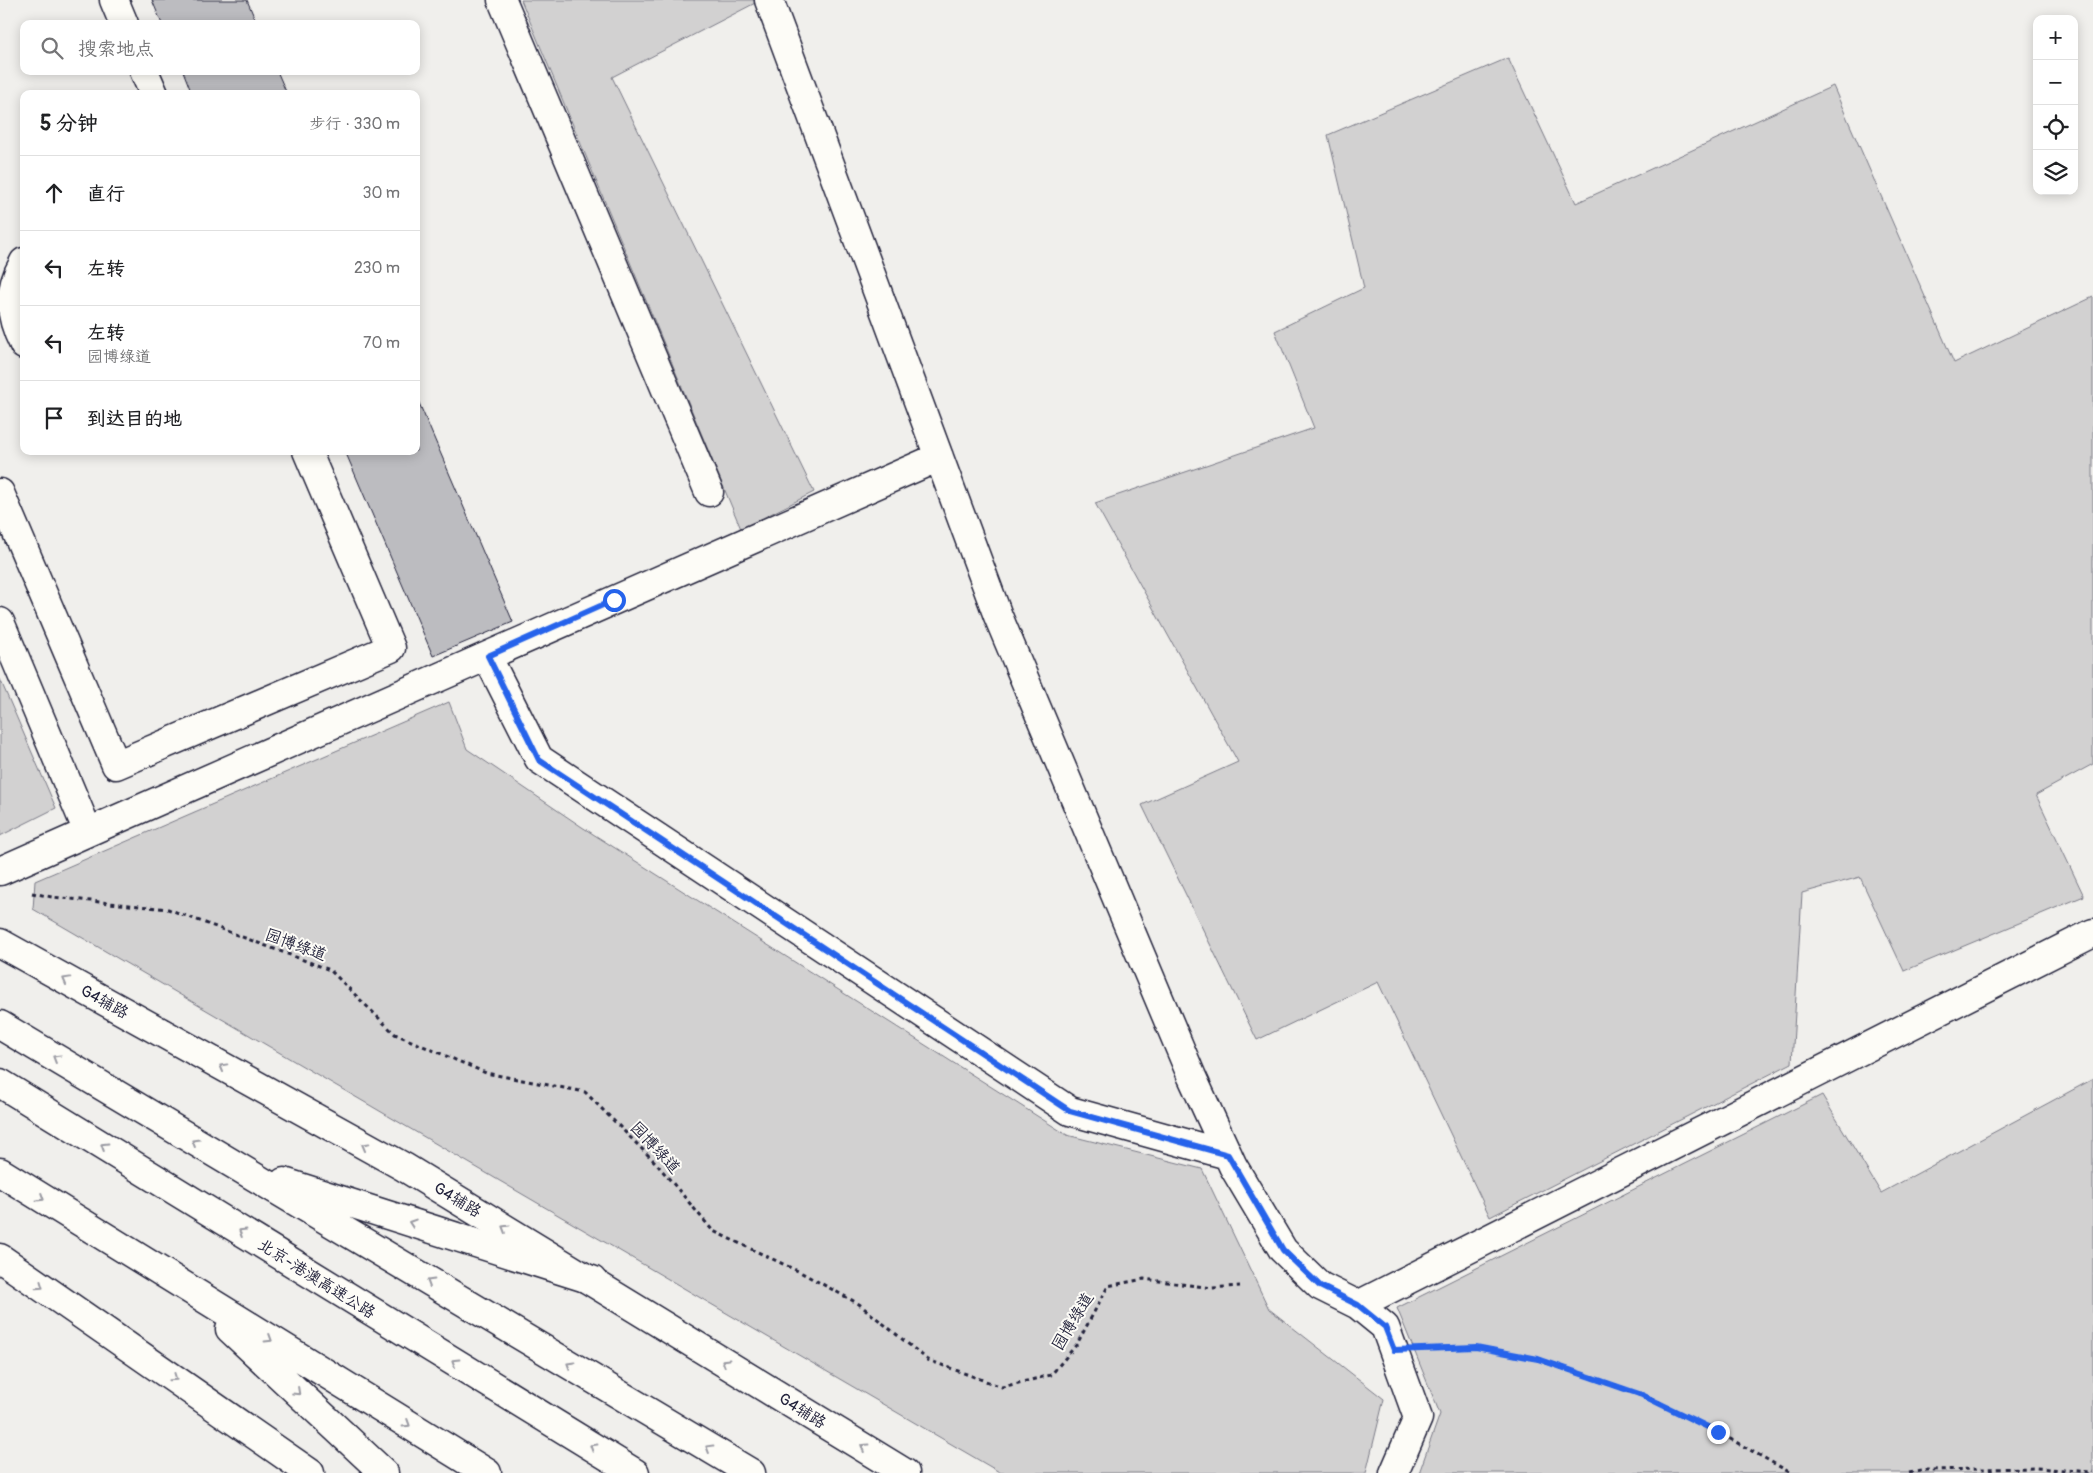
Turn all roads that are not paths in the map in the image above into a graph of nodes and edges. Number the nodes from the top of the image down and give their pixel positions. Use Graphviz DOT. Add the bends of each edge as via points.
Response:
graph roads {
  1 [pos="114,0"];
  2 [pos="502,0"];
  3 [pos="769,0"];
  4 [pos="122,20"];
  5 [pos="146,75"];
  6 [pos="152,90"];
  7 [pos="20,269"];
  8 [pos="14,342"];
  9 [pos="309,455"];
  10 [pos="939,457"];
  11 [pos="709,492"];
  12 [pos="0,493"];
  13 [pos="0,622"];
  14 [pos="488,656"];
  15 [pos="88,832"];
  16 [pos="0,871"];
  17 [pos="2093,932"];
  18 [pos="0,943"];
  19 [pos="0,1025"];
  20 [pos="0,1082"];
  21 [pos="1228,1155"];
  22 [pos="237,1166"];
  23 [pos="0,1172"];
  24 [pos="0,1258"];
  25 [pos="592,1280"];
  26 [pos="185,1288"];
  27 [pos="1358,1305"];
  28 [pos="310,1473"];
  29 [pos="384,1473"];
  30 [pos="487,1473"];
  31 [pos="635,1473"];
  32 [pos="751,1473"];
  33 [pos="905,1473"];
  34 [pos="1394,1473"];
  1 -- 4 [label="main road"];
  2 -- 11 [label="main road"];
  3 -- 10 [label="main road"];
  5 -- 6 [label="main road"];
  7 -- 8 [label="main road" via="15,278 11,303"];
  9 -- 12 [label="main road" via="391,648 116,765"];
  10 -- 14 [label="main road"];
  10 -- 21 [label="main road" via="998,616"];
  13 -- 15 [label="main road"];
  14 -- 15 [label="main road"];
  14 -- 21 [label="main road" via="539,760 1070,1111"];
  15 -- 16 [label="main road"];
  17 -- 27 [label="main road"];
  25 -- 18 [label="main road, G4辅路, one-way" via="404,1167"];
  22 -- 19 [label="main road, one-way"];
  31 -- 20 [label="main road, 北京-港澳高速公路, one-way"];
  21 -- 27 [label="main road" via="1283,1250 1320,1286"];
  25 -- 22 [label="main road, one-way"];
  32 -- 22 [label="main road, one-way"];
  23 -- 26 [label="main road, one-way"];
  24 -- 28 [label="main road, one-way"];
  33 -- 25 [label="main road, G4辅路, one-way"];
  26 -- 29 [label="main road, one-way"];
  26 -- 30 [label="main road, one-way"];
  27 -- 34 [label="main road" via="1385,1327 1418,1418"];
}
